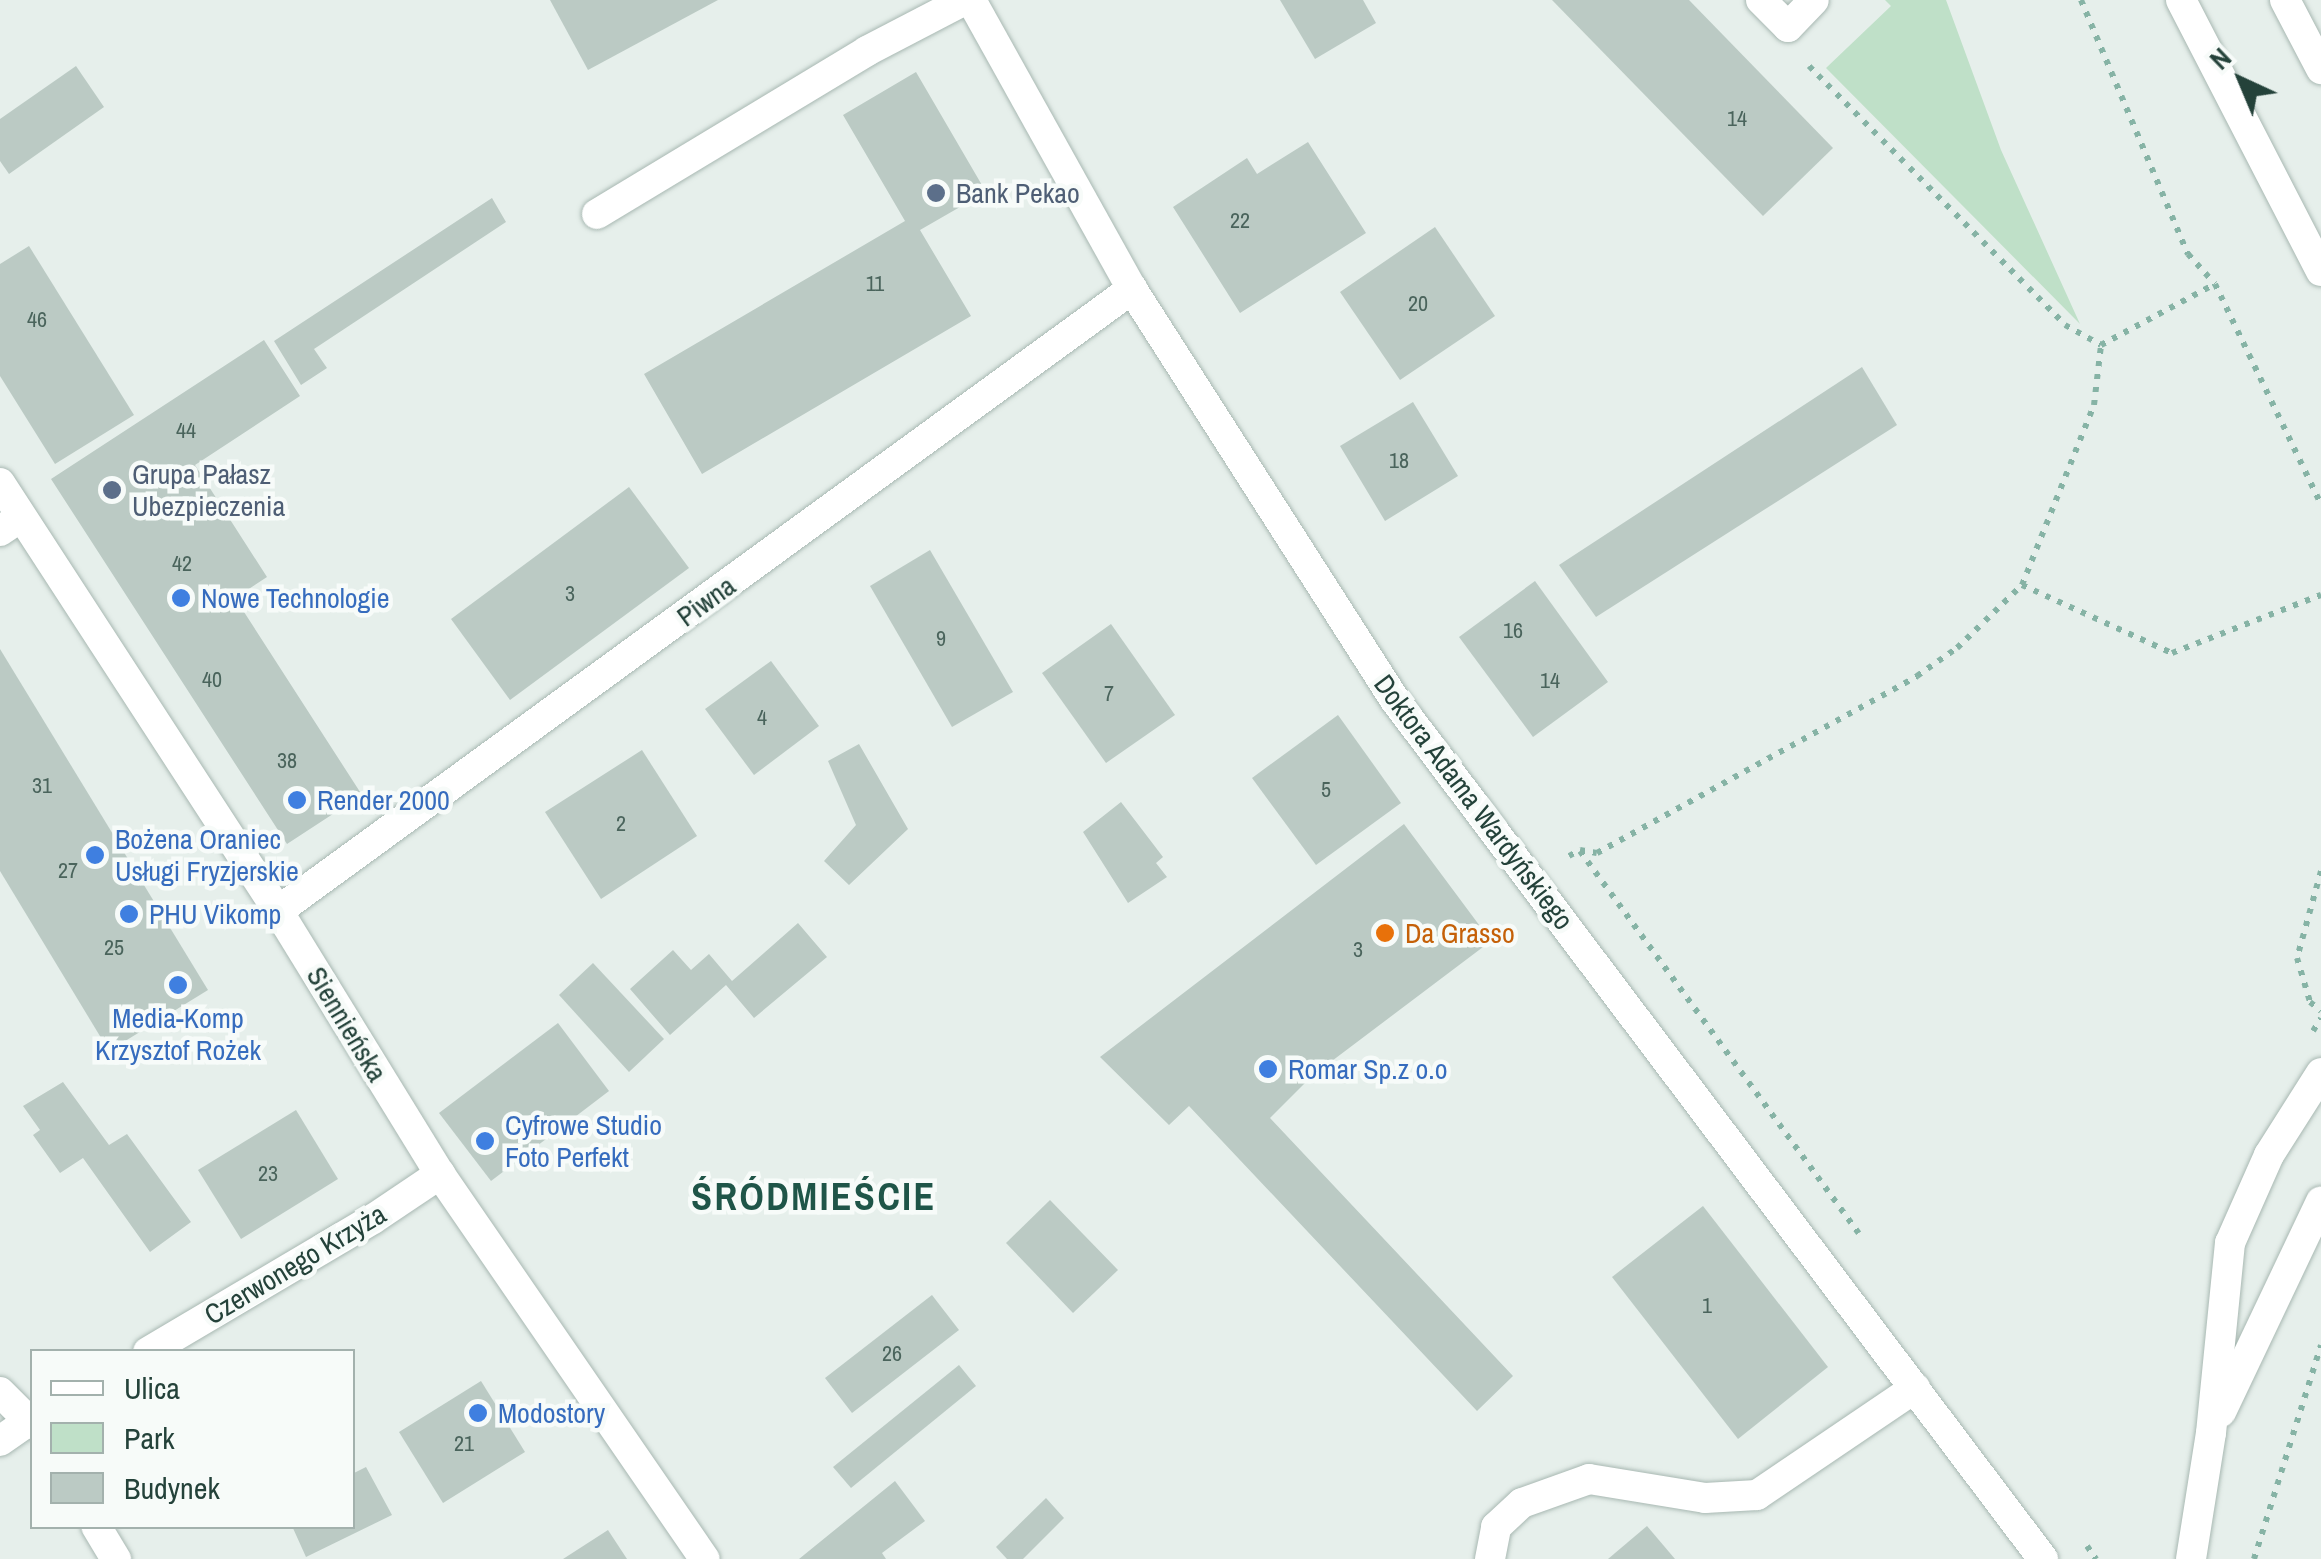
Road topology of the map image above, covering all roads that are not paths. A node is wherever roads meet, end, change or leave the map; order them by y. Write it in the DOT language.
graph roads {
  1 [pos="968,0"];
  2 [pos="1761,0"];
  3 [pos="1814,0"];
  4 [pos="2182,0"];
  5 [pos="2285,0"];
  6 [pos="2321,69"];
  7 [pos="597,214"];
  8 [pos="2321,272"];
  9 [pos="1132,290"];
  10 [pos="0,483"];
  11 [pos="11,524"];
  12 [pos="278,911"];
  13 [pos="2321,1073"];
  14 [pos="440,1174"];
  15 [pos="2321,1200"];
  16 [pos="153,1349"];
  17 [pos="1914,1388"];
  18 [pos="0,1392"];
  19 [pos="30,1419"];
  20 [pos="30,1422"];
  21 [pos="2210,1433"];
  22 [pos="0,1441"];
  23 [pos="98,1529"];
  24 [pos="116,1559"];
  25 [pos="704,1559"];
  26 [pos="1490,1559"];
  27 [pos="2043,1559"];
  28 [pos="2191,1559"];
  1 -- 7 [label="street"];
  1 -- 9 [label="street, Doktora Adama Wardyńskiego"];
  2 -- 3 [label="street"];
  4 -- 8 [label="street"];
  5 -- 6 [label="street"];
  9 -- 12 [label="street, Piwna"];
  9 -- 17 [label="street, Doktora Adama Wardyńskiego"];
  10 -- 11 [label="street, Siennieńska"];
  11 -- 12 [label="street, Siennieńska"];
  12 -- 14 [label="street, Siennieńska"];
  13 -- 21 [label="street"];
  14 -- 16 [label="street, Czerwonego Krzyża"];
  14 -- 25 [label="street, Siennieńska"];
  15 -- 21 [label="street"];
  17 -- 26 [label="street"];
  17 -- 27 [label="street, Doktora Adama Wardyńskiego"];
  18 -- 19 [label="street"];
  20 -- 22 [label="street"];
  21 -- 28 [label="street"];
  23 -- 24 [label="street"];
}
